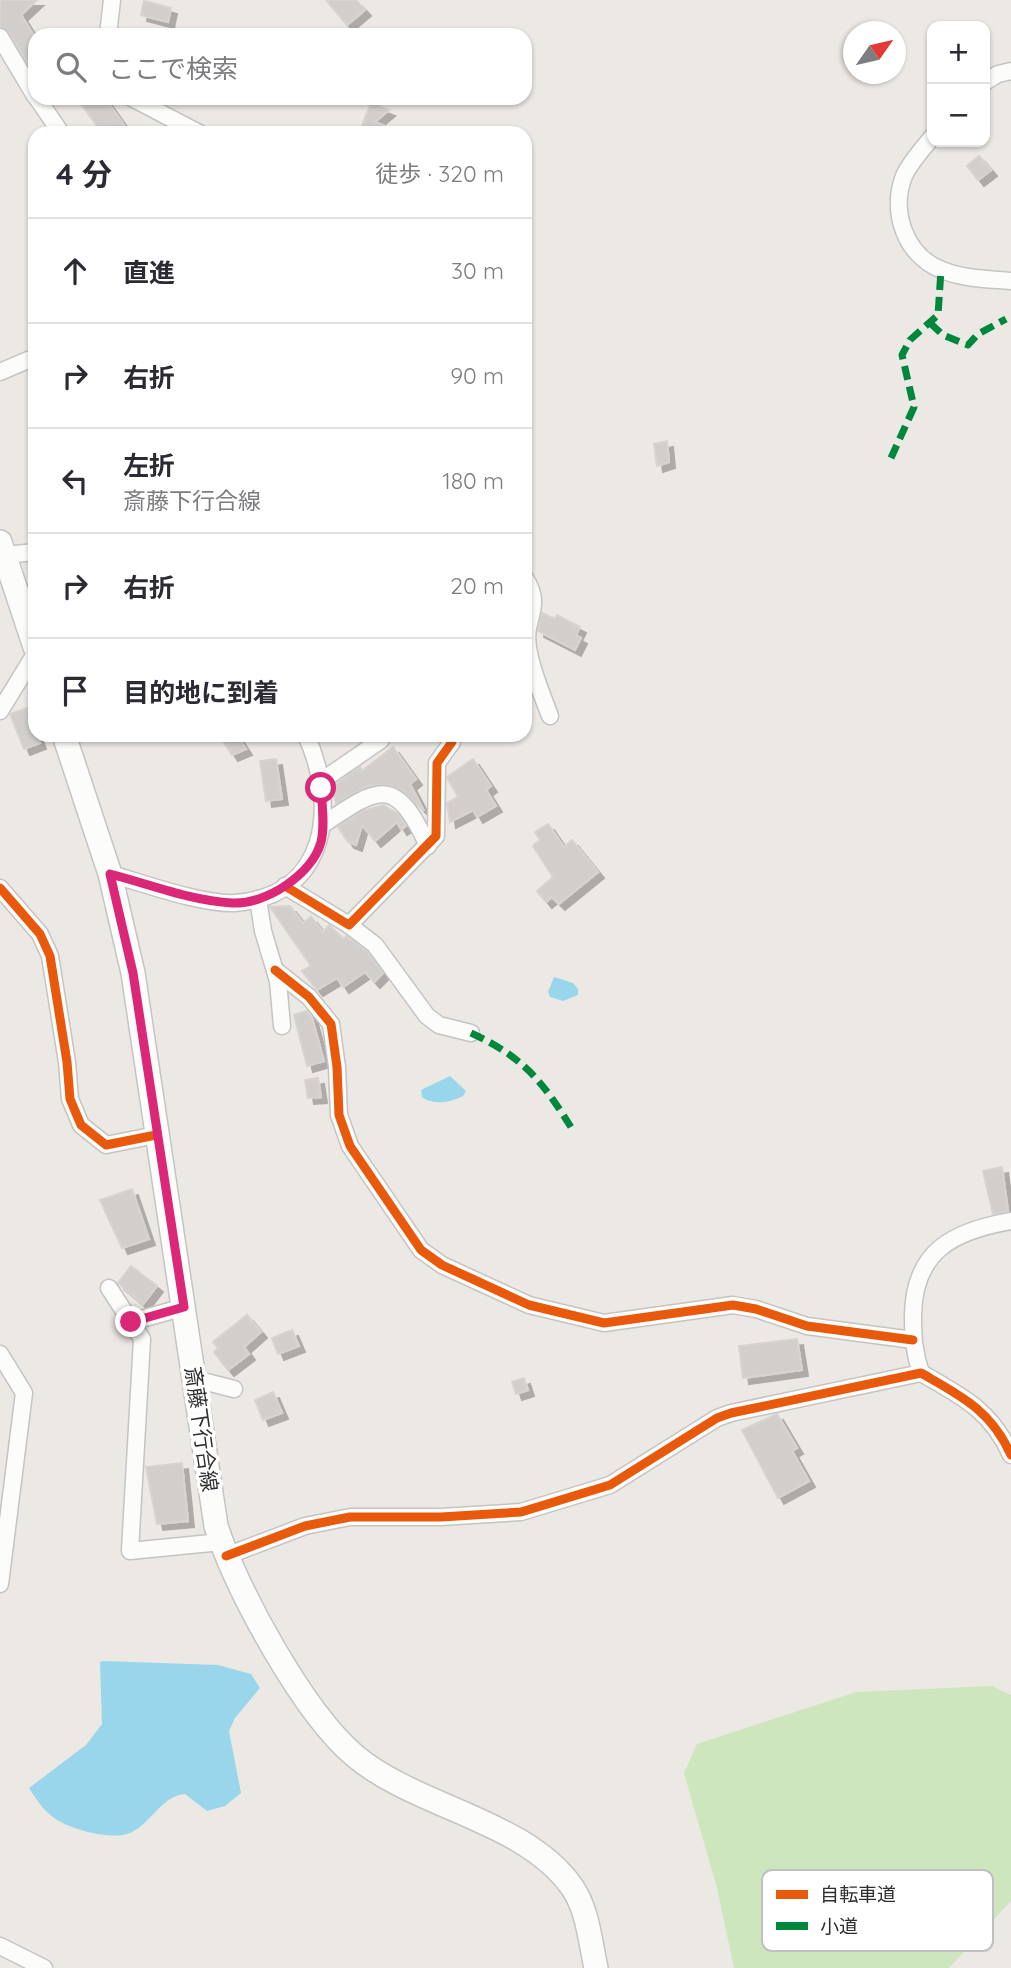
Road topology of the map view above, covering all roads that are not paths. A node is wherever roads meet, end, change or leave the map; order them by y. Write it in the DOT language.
graph roads {
  1 [pos="112,0"];
  2 [pos="109,28"];
  3 [pos="0,37"];
  4 [pos="1011,71"];
  5 [pos="990,79"];
  6 [pos="28,84"];
  7 [pos="42,105"];
  8 [pos="145,105"];
  9 [pos="56,126"];
  10 [pos="182,126"];
  11 [pos="927,144"];
  12 [pos="1011,281"];
  13 [pos="28,360"];
  14 [pos="0,372"];
  15 [pos="2,549"];
  16 [pos="28,551"];
  17 [pos="532,591"];
  18 [pos="532,618"];
  19 [pos="28,626"];
  20 [pos="532,660"];
  21 [pos="28,665"];
  22 [pos="0,711"];
  23 [pos="550,716"];
  24 [pos="66,742"];
  25 [pos="308,742"];
  26 [pos="378,742"];
  27 [pos="452,743"];
  28 [pos="320,782"];
  29 [pos="322,825"];
  30 [pos="428,846"];
  31 [pos="110,874"];
  32 [pos="285,886"];
  33 [pos="0,888"];
  34 [pos="258,899"];
  35 [pos="349,925"];
  36 [pos="275,970"];
  37 [pos="282,1026"];
  38 [pos="471,1033"];
  39 [pos="156,1135"];
  40 [pos="1011,1221"];
  41 [pos="109,1288"];
  42 [pos="184,1307"];
  43 [pos="131,1322"];
  44 [pos="913,1340"];
  45 [pos="0,1354"];
  46 [pos="921,1373"];
  47 [pos="195,1380"];
  48 [pos="234,1390"];
  49 [pos="1011,1455"];
  50 [pos="2,1548"];
  51 [pos="224,1549"];
  52 [pos="0,1584"];
  53 [pos="0,1946"];
  54 [pos="44,1968"];
  55 [pos="596,1968"];
  1 -- 2 [label="street"];
  3 -- 6 [label="street"];
  4 -- 5 [label="street"];
  7 -- 9 [label="street"];
  8 -- 10 [label="street"];
  11 -- 12 [label="street"];
  13 -- 14 [label="street"];
  15 -- 16 [label="street"];
  15 -- 19 [label="main road"];
  17 -- 18 [label="street"];
  20 -- 23 [label="street"];
  21 -- 22 [label="street"];
  24 -- 31 [label="main road, 斎藤下行合線"];
  25 -- 28 [label="street"];
  26 -- 28 [label="street"];
  27 -- 30 [label="street"];
  28 -- 29 [label="street"];
  29 -- 30 [label="street"];
  29 -- 32 [label="street"];
  30 -- 35 [label="street"];
  31 -- 34 [label="street"];
  31 -- 39 [label="main road, 斎藤下行合線"];
  32 -- 34 [label="street"];
  32 -- 35 [label="street"];
  33 -- 39 [label="street"];
  34 -- 36 [label="street"];
  35 -- 38 [label="street"];
  36 -- 37 [label="street"];
  36 -- 44 [label="street"];
  39 -- 42 [label="main road, 斎藤下行合線"];
  40 -- 44 [label="street"];
  41 -- 43 [label="street"];
  42 -- 43 [label="street"];
  42 -- 47 [label="main road, 斎藤下行合線"];
  43 -- 51 [label="street"];
  44 -- 46 [label="street"];
  45 -- 50 [label="street"];
  46 -- 49 [label="street"];
  46 -- 51 [label="street"];
  47 -- 48 [label="street"];
  47 -- 51 [label="main road, 斎藤下行合線"];
  50 -- 52 [label="street"];
  51 -- 55 [label="main road, 斎藤下行合線"];
  53 -- 54 [label="street"];
}
